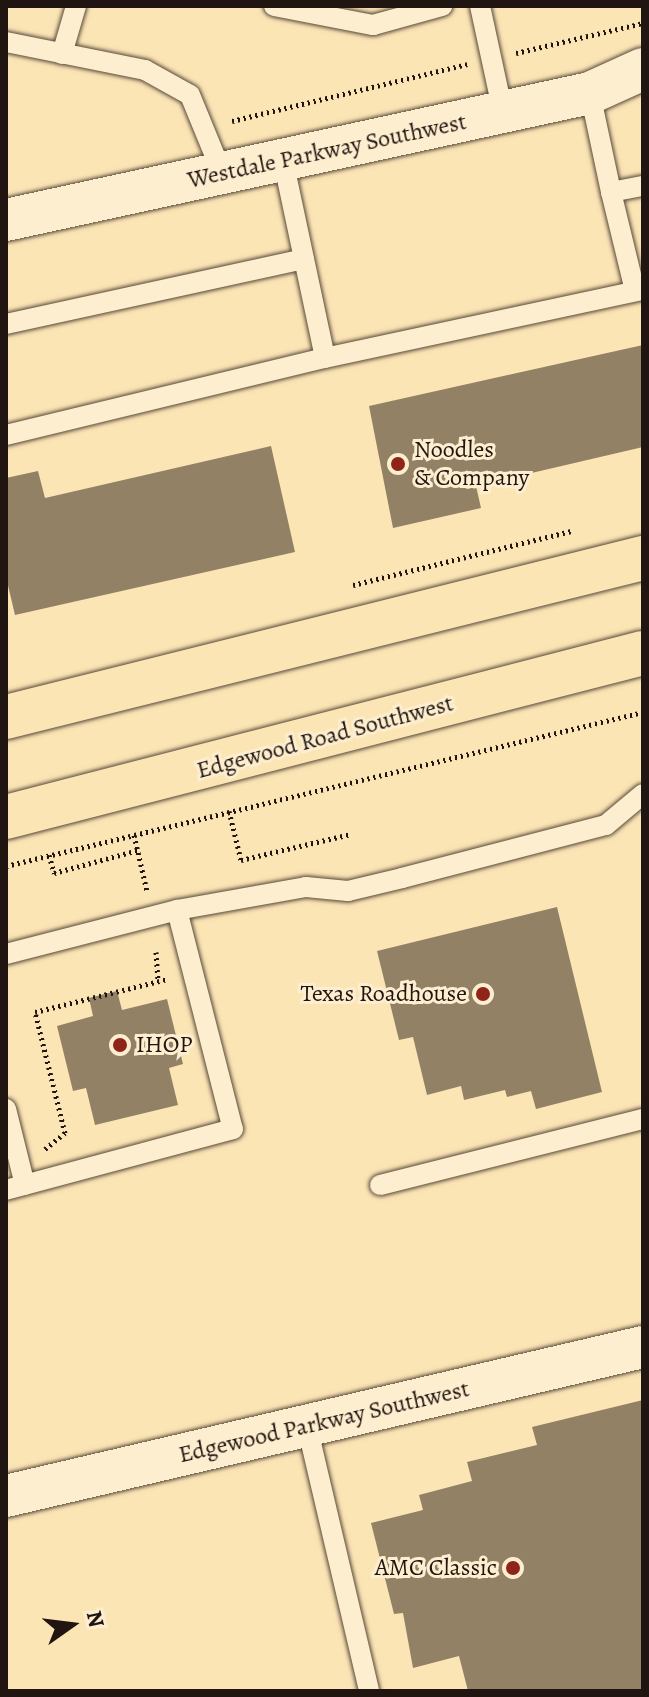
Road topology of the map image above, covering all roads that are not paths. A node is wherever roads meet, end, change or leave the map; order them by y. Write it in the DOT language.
graph roads {
  1 [pos="76,6"];
  2 [pos="274,6"];
  3 [pos="442,6"];
  4 [pos="480,6"];
  5 [pos="6,42"];
  6 [pos="62,54"];
  7 [pos="643,69"];
  8 [pos="590,93"];
  9 [pos="503,112"];
  10 [pos="283,160"];
  11 [pos="222,173"];
  12 [pos="643,186"];
  13 [pos="611,192"];
  14 [pos="6,220"];
  15 [pos="304,259"];
  16 [pos="639,291"];
  17 [pos="6,324"];
  18 [pos="325,358"];
  19 [pos="6,435"];
  20 [pos="643,558"];
  21 [pos="643,653"];
  22 [pos="6,717"];
  23 [pos="643,794"];
  24 [pos="6,817"];
  25 [pos="177,910"];
  26 [pos="6,954"];
  27 [pos="6,1109"];
  28 [pos="643,1119"];
  29 [pos="17,1181"];
  30 [pos="380,1185"];
  31 [pos="643,1347"];
  32 [pos="307,1426"];
  33 [pos="7,1491"];
  34 [pos="369,1691"];
  1 -- 6 [label="lane"];
  2 -- 3 [label="lane"];
  4 -- 9 [label="lane"];
  5 -- 6 [label="lane"];
  6 -- 11 [label="lane"];
  7 -- 8 [label="street, Westdale Parkway Southwest"];
  8 -- 9 [label="street, Westdale Parkway Southwest"];
  8 -- 13 [label="lane"];
  9 -- 10 [label="street, Westdale Parkway Southwest"];
  10 -- 11 [label="street, Westdale Parkway Southwest"];
  10 -- 15 [label="lane"];
  11 -- 14 [label="street, Westdale Parkway Southwest"];
  12 -- 13 [label="lane"];
  13 -- 16 [label="lane"];
  15 -- 17 [label="lane"];
  15 -- 18 [label="lane"];
  16 -- 18 [label="lane"];
  18 -- 19 [label="lane"];
  20 -- 22 [label="main road"];
  21 -- 24 [label="main road, Edgewood Road Southwest"];
  23 -- 25 [label="lane"];
  25 -- 26 [label="lane"];
  25 -- 29 [label="lane"];
  27 -- 29 [label="lane"];
  28 -- 30 [label="lane"];
  31 -- 32 [label="street, Edgewood Parkway Southwest"];
  32 -- 33 [label="street, Edgewood Parkway Southwest"];
  32 -- 34 [label="lane"];
}
